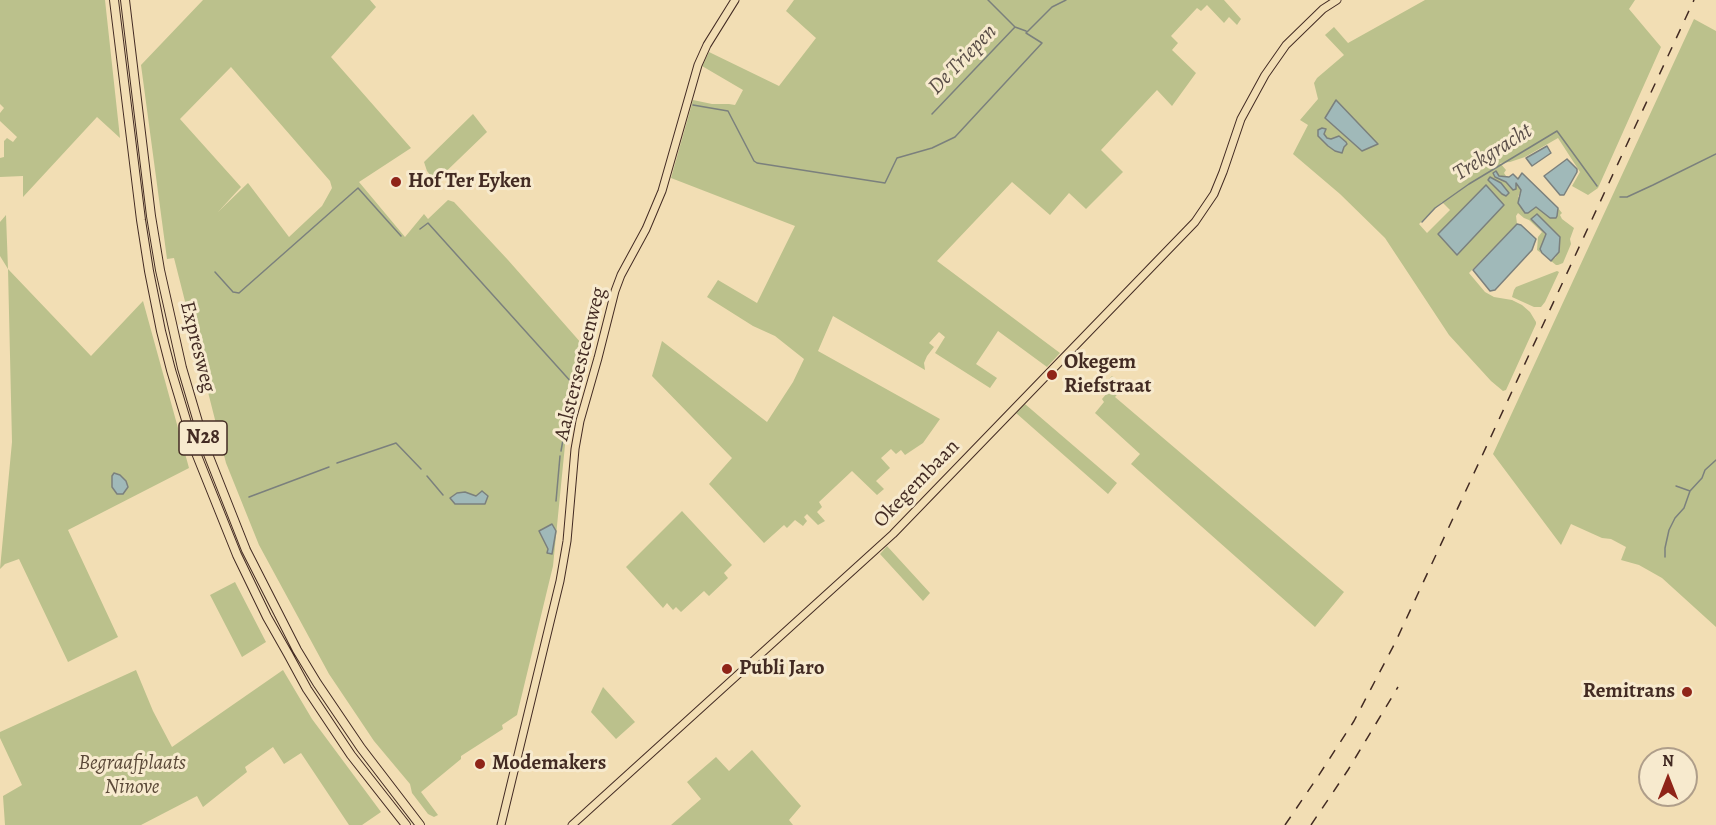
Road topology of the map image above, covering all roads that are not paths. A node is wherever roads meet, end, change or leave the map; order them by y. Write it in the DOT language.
graph roads {
  1 [pos="114,0"];
  2 [pos="124,0"];
  3 [pos="735,0"];
  4 [pos="1336,0"];
  5 [pos="406,825"];
  6 [pos="420,825"];
  7 [pos="501,825"];
  8 [pos="572,825"];
  1 -- 5 [label="highway, Expresweg / N28"];
  2 -- 6 [label="highway, Expresweg / N28"];
  3 -- 7 [label="main road, Aalstersesteenweg"];
  4 -- 8 [label="main road, Okegembaan"];
}
